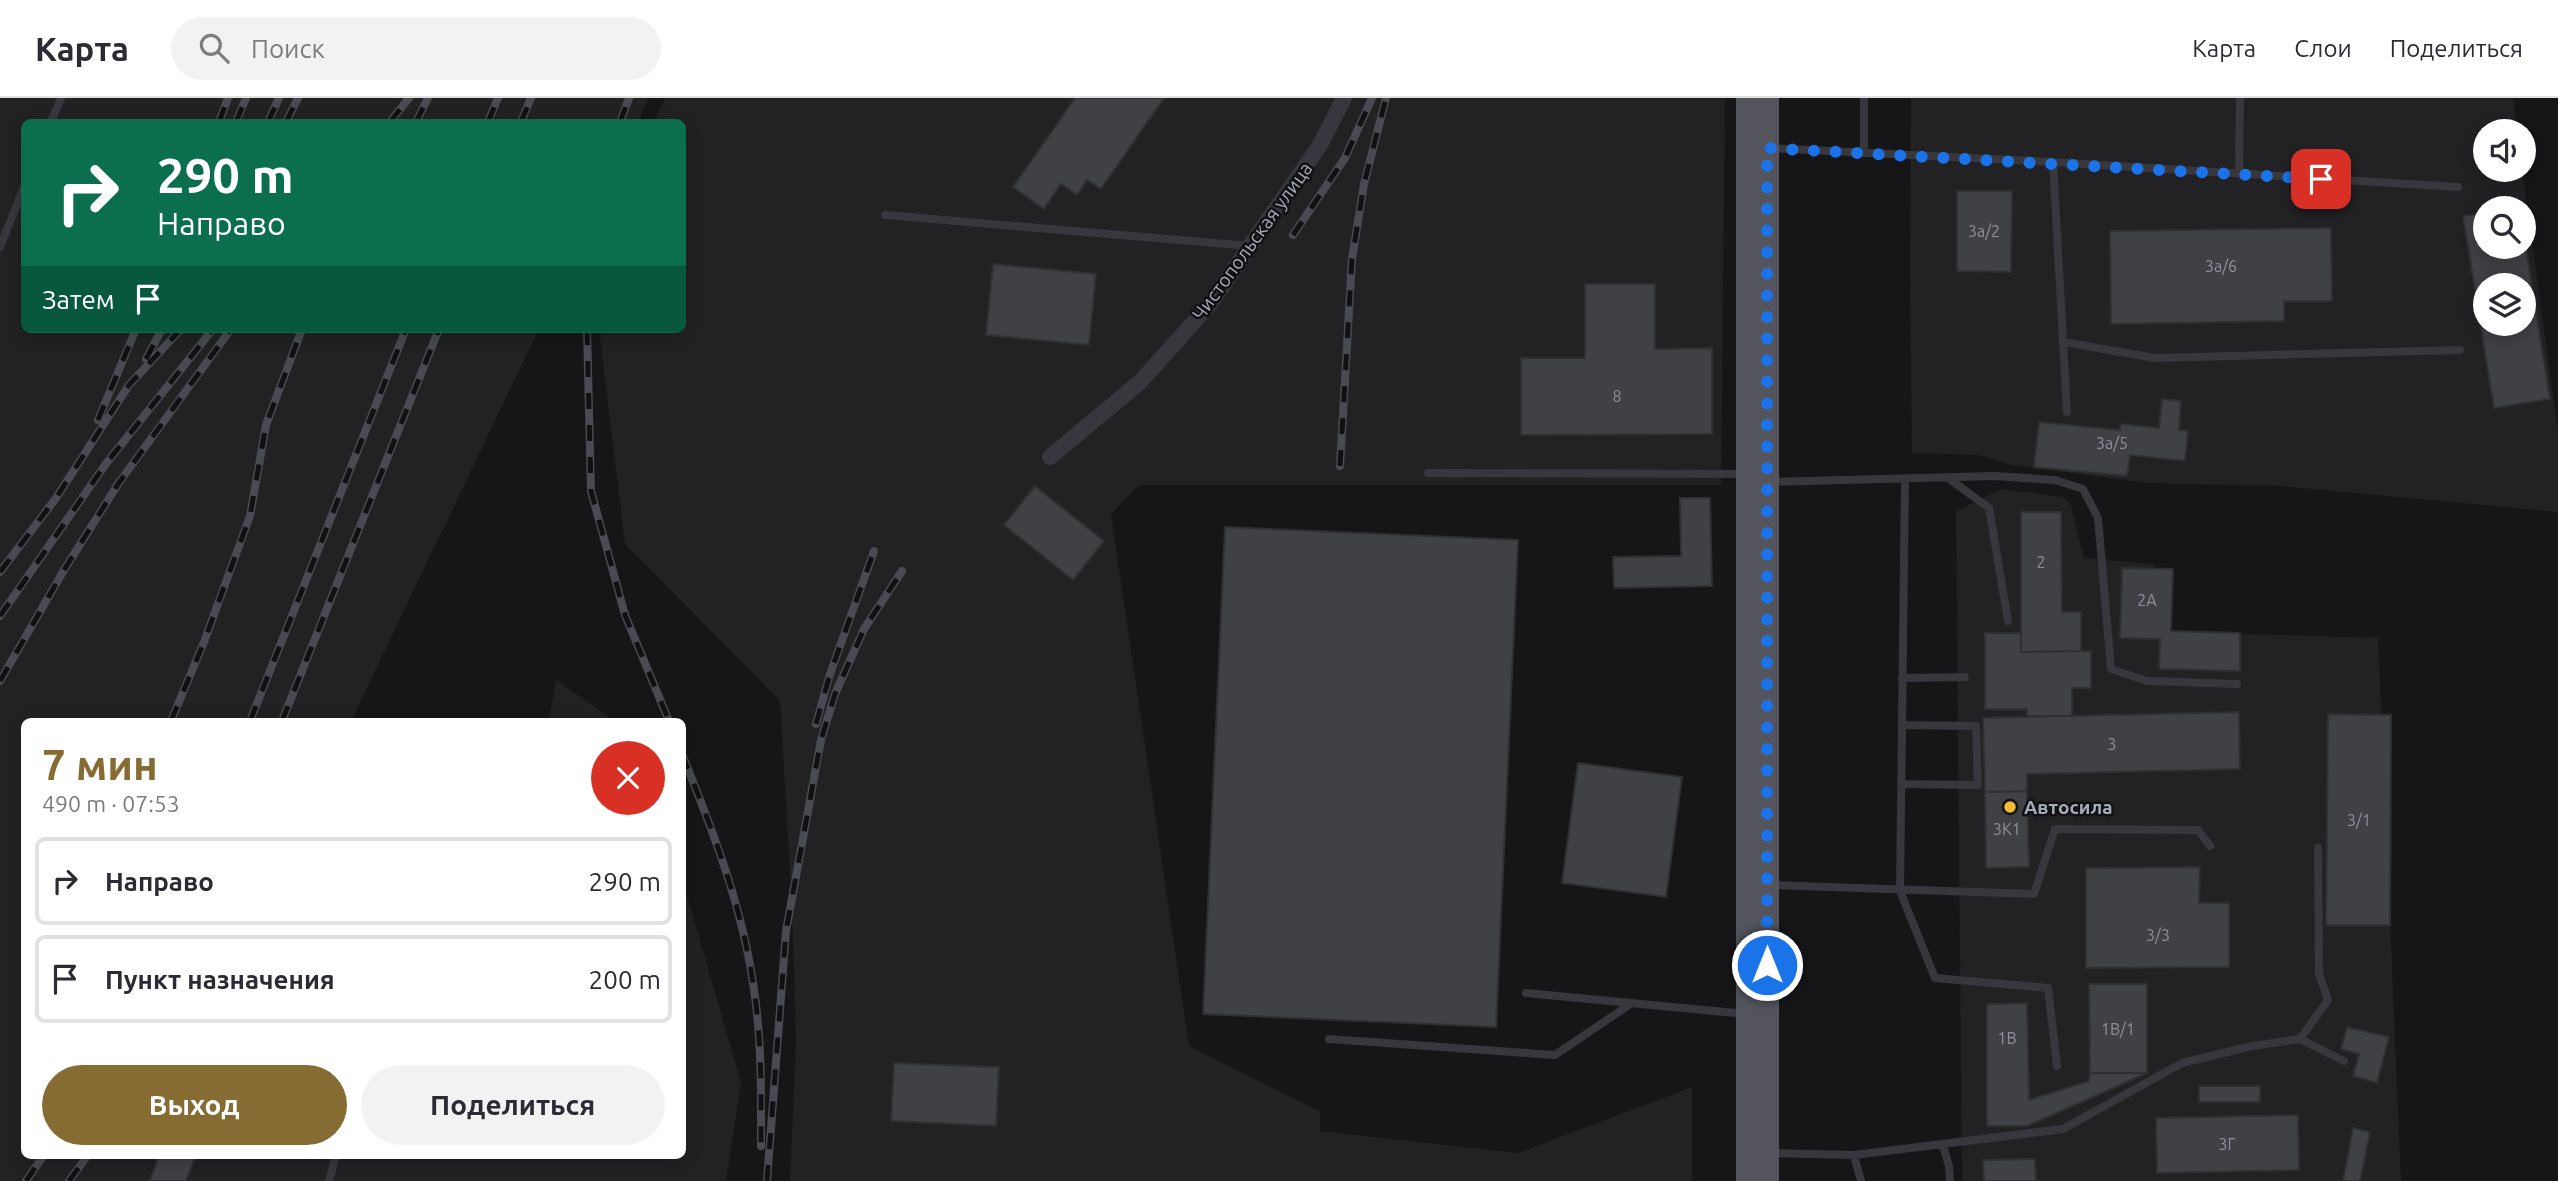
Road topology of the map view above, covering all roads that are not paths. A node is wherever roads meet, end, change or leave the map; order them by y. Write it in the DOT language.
graph roads {
  1 [pos="61,98"];
  2 [pos="1344,98"];
  3 [pos="1748,98"];
  4 [pos="1767,98"];
  5 [pos="1864,98"];
  6 [pos="2240,98"];
  7 [pos="52,119"];
  8 [pos="1757,148"];
  9 [pos="1864,153"];
  10 [pos="2053,162"];
  11 [pos="2239,174"];
  12 [pos="2458,187"];
  13 [pos="21,194"];
  14 [pos="885,215"];
  15 [pos="1250,246"];
  16 [pos="0,247"];
  17 [pos="2063,342"];
  18 [pos="2460,350"];
  19 [pos="2067,412"];
  20 [pos="1050,457"];
  21 [pos="1428,473"];
  22 [pos="1757,478"];
  23 [pos="1948,478"];
  24 [pos="1905,480"];
  25 [pos="2008,621"];
  26 [pos="1965,677"];
  27 [pos="1902,678"];
  28 [pos="2237,684"];
  29 [pos="1902,725"];
  30 [pos="1901,784"];
  31 [pos="2210,846"];
  32 [pos="2319,848"];
  33 [pos="1767,885"];
  34 [pos="1900,891"];
  35 [pos="1526,993"];
  36 [pos="1632,1003"];
  37 [pos="1747,1014"];
  38 [pos="1329,1039"];
  39 [pos="2300,1039"];
  40 [pos="2344,1061"];
  41 [pos="2057,1066"];
  42 [pos="1942,1145"];
  43 [pos="1767,1153"];
  44 [pos="1854,1155"];
  45 [pos="335,1159"];
  46 [pos="329,1181"];
  47 [pos="1748,1181"];
  48 [pos="1767,1181"];
  49 [pos="1861,1181"];
  50 [pos="1950,1181"];
  1 -- 7 [label="lane"];
  2 -- 15 [label="street, Чистопольская улица"];
  3 -- 8 [label="main road"];
  4 -- 8 [label="main road"];
  5 -- 9 [label="lane"];
  6 -- 11 [label="lane"];
  8 -- 9 [label="lane"];
  8 -- 22 [label="main road"];
  9 -- 10 [label="lane"];
  10 -- 11 [label="lane"];
  10 -- 17 [label="lane"];
  11 -- 12 [label="lane"];
  13 -- 16 [label="lane"];
  14 -- 15 [label="lane"];
  15 -- 20 [label="street, Чистопольская улица"];
  17 -- 18 [label="lane"];
  17 -- 19 [label="lane"];
  21 -- 22 [label="lane"];
  22 -- 24 [label="lane"];
  22 -- 33 [label="main road"];
  22 -- 37 [label="main road"];
  23 -- 24 [label="lane"];
  23 -- 25 [label="lane"];
  23 -- 28 [label="lane"];
  24 -- 27 [label="lane"];
  26 -- 27 [label="lane"];
  27 -- 29 [label="lane"];
  29 -- 30 [label="lane"];
  29 -- 30 [label="lane"];
  30 -- 34 [label="lane"];
  31 -- 34 [label="lane"];
  32 -- 39 [label="lane"];
  33 -- 34 [label="lane"];
  33 -- 43 [label="main road"];
  34 -- 41 [label="lane"];
  35 -- 36 [label="lane"];
  36 -- 37 [label="lane"];
  36 -- 38 [label="lane"];
  37 -- 47 [label="main road"];
  39 -- 40 [label="lane"];
  39 -- 42 [label="lane"];
  42 -- 44 [label="lane"];
  42 -- 50 [label="lane"];
  43 -- 44 [label="lane"];
  43 -- 48 [label="main road"];
  44 -- 49 [label="lane"];
  45 -- 46 [label="lane"];
}
